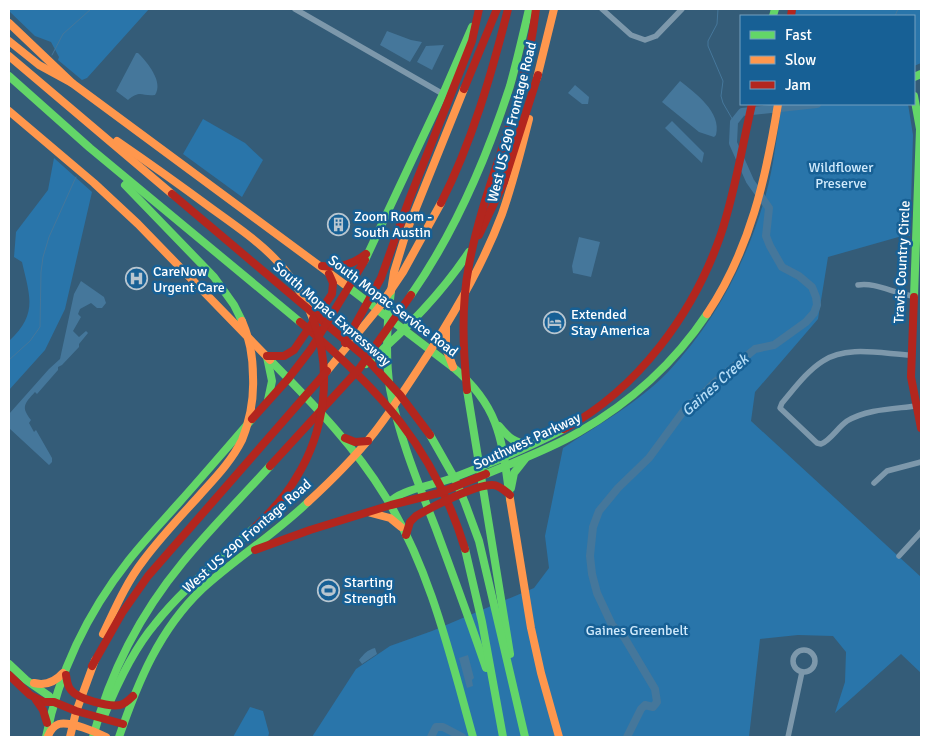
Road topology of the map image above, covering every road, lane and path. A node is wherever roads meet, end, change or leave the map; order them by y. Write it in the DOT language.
graph roads {
  1 [pos="295,9"];
  2 [pos="479,9"];
  3 [pos="497,9"];
  4 [pos="508,9"];
  5 [pos="530,9"];
  6 [pos="537,9"];
  7 [pos="554,9"];
  8 [pos="602,9"];
  9 [pos="682,9"];
  10 [pos="9,24"];
  11 [pos="9,41"];
  12 [pos="9,56"];
  13 [pos="538,75"];
  14 [pos="9,76"];
  15 [pos="72,83"];
  16 [pos="443,94"];
  17 [pos="915,102"];
  18 [pos="752,105"];
  19 [pos="778,105"];
  20 [pos="67,106"];
  21 [pos="9,111"];
  22 [pos="90,148"];
  23 [pos="919,204"];
  24 [pos="368,253"];
  25 [pos="918,265"];
  26 [pos="320,266"];
  27 [pos="329,273"];
  28 [pos="858,285"];
  29 [pos="353,292"];
  30 [pos="914,296"];
  31 [pos="912,323"];
  32 [pos="921,323"];
  33 [pos="447,324"];
  34 [pos="430,350"];
  35 [pos="911,355"];
  36 [pos="267,356"];
  37 [pos="336,361"];
  38 [pos="454,368"];
  39 [pos="359,369"];
  40 [pos="290,380"];
  41 [pos="265,406"];
  42 [pos="916,406"];
  43 [pos="495,420"];
  44 [pos="921,428"];
  45 [pos="343,437"];
  46 [pos="368,441"];
  47 [pos="532,444"];
  48 [pos="356,454"];
  49 [pos="527,456"];
  50 [pos="504,457"];
  51 [pos="921,462"];
  52 [pos="506,466"];
  53 [pos="874,483"];
  54 [pos="510,495"];
  55 [pos="392,501"];
  56 [pos="367,513"];
  57 [pos="404,532"];
  58 [pos="920,535"];
  59 [pos="242,556"];
  60 [pos="899,556"];
  61 [pos="9,664"];
  62 [pos="92,666"];
  63 [pos="66,670"];
  64 [pos="802,672"];
  65 [pos="9,675"];
  66 [pos="26,680"];
  67 [pos="514,689"];
  68 [pos="494,690"];
  69 [pos="30,695"];
  70 [pos="133,695"];
  71 [pos="54,702"];
  72 [pos="48,724"];
  73 [pos="123,724"];
  74 [pos="46,737"];
  75 [pos="70,737"];
  76 [pos="93,737"];
  77 [pos="97,737"];
  78 [pos="106,737"];
  79 [pos="119,737"];
  80 [pos="473,737"];
  81 [pos="503,737"];
  82 [pos="525,737"];
  83 [pos="559,737"];
  84 [pos="788,737"];
  1 -- 16 [label="street"];
  2 -- 16 [label="main road"];
  2 -- 37 [label="main road"];
  3 -- 68 [label="main road"];
  4 -- 37 [label="main road"];
  5 -- 39 [label="main road"];
  6 -- 67 [label="main road"];
  7 -- 13 [label="main road, West US 290 Frontage Road"];
  8 -- 9 [label="street"];
  10 -- 15 [label="main road, South Mopac Service Road"];
  11 -- 15 [label="main road"];
  12 -- 20 [label="main road, South Mopac Expressway"];
  13 -- 33 [label="main road, West US 290 Frontage Road"];
  13 -- 39 [label="main road"];
  14 -- 22 [label="main road, South Mopac Expressway"];
  15 -- 26 [label="main road, South Mopac Service Road"];
  16 -- 24 [label="main road"];
  17 -- 23 [label="main road, Travis Country Circle"];
  18 -- 47 [label="main road, Southwest Parkway"];
  19 -- 49 [label="main road, Southwest Parkway"];
  20 -- 67 [label="main road, South Mopac Expressway"];
  20 -- 77 [label="main road"];
  21 -- 36 [label="main road"];
  22 -- 62 [label="main road"];
  22 -- 68 [label="main road, South Mopac Expressway"];
  23 -- 25 [label="main road, Travis Country Circle"];
  24 -- 26 [label="main road"];
  24 -- 29 [label="main road"];
  25 -- 30 [label="main road, Travis Country Circle"];
  26 -- 27 [label="main road, South Mopac Service Road"];
  27 -- 29 [label="main road, South Mopac Service Road"];
  27 -- 36 [label="main road"];
  28 -- 30 [label="street"];
  29 -- 34 [label="main road, South Mopac Service Road"];
  29 -- 40 [label="main road"];
  30 -- 31 [label="main road, Travis Country Circle"];
  31 -- 32 [label="street"];
  31 -- 35 [label="main road, Travis Country Circle"];
  33 -- 34 [label="main road, West US 290 Frontage Road"];
  33 -- 38 [label="main road"];
  34 -- 38 [label="main road, South Mopac Service Road"];
  34 -- 46 [label="main road, West US 290 Frontage Road"];
  35 -- 42 [label="main road, Travis Country Circle"];
  35 -- 42 [label="street"];
  36 -- 40 [label="main road"];
  36 -- 41 [label="main road"];
  37 -- 62 [label="main road"];
  38 -- 43 [label="main road, South Mopac Service Road"];
  39 -- 76 [label="main road"];
  40 -- 41 [label="main road"];
  40 -- 45 [label="main road"];
  41 -- 63 [label="main road"];
  42 -- 44 [label="main road, Travis Country Circle"];
  43 -- 47 [label="main road"];
  43 -- 50 [label="main road, South Mopac Service Road"];
  45 -- 46 [label="main road"];
  45 -- 48 [label="main road"];
  46 -- 48 [label="main road, West US 290 Frontage Road"];
  47 -- 50 [label="main road, Southwest Parkway"];
  48 -- 55 [label="main road"];
  48 -- 59 [label="main road, West US 290 Frontage Road"];
  49 -- 52 [label="main road, Southwest Parkway"];
  49 -- 54 [label="main road"];
  50 -- 52 [label="main road, South Mopac Service Road"];
  50 -- 55 [label="main road, Southwest Parkway"];
  51 -- 53 [label="street"];
  52 -- 54 [label="main road, South Mopac Service Road"];
  52 -- 55 [label="main road, Southwest Parkway"];
  54 -- 57 [label="main road"];
  54 -- 83 [label="main road, South Mopac Service Road"];
  55 -- 56 [label="main road, Southwest Parkway"];
  55 -- 57 [label="main road"];
  56 -- 57 [label="main road"];
  56 -- 59 [label="main road, Southwest Parkway"];
  57 -- 80 [label="main road"];
  58 -- 60 [label="street"];
  59 -- 70 [label="main road, West US 290 Frontage Road"];
  61 -- 66 [label="main road"];
  62 -- 75 [label="main road"];
  63 -- 66 [label="main road"];
  63 -- 70 [label="main road"];
  63 -- 71 [label="main road"];
  64 -- 84 [label="street"];
  65 -- 69 [label="main road"];
  66 -- 71 [label="main road"];
  67 -- 82 [label="main road, South Mopac Expressway"];
  68 -- 81 [label="main road, South Mopac Expressway"];
  69 -- 71 [label="main road"];
  69 -- 72 [label="main road"];
  70 -- 73 [label="main road, West US 290 Frontage Road"];
  71 -- 72 [label="main road"];
  71 -- 73 [label="main road"];
  72 -- 74 [label="main road"];
  73 -- 79 [label="main road, West US 290 Frontage Road"];
  74 -- 78 [label="main road"];
}
